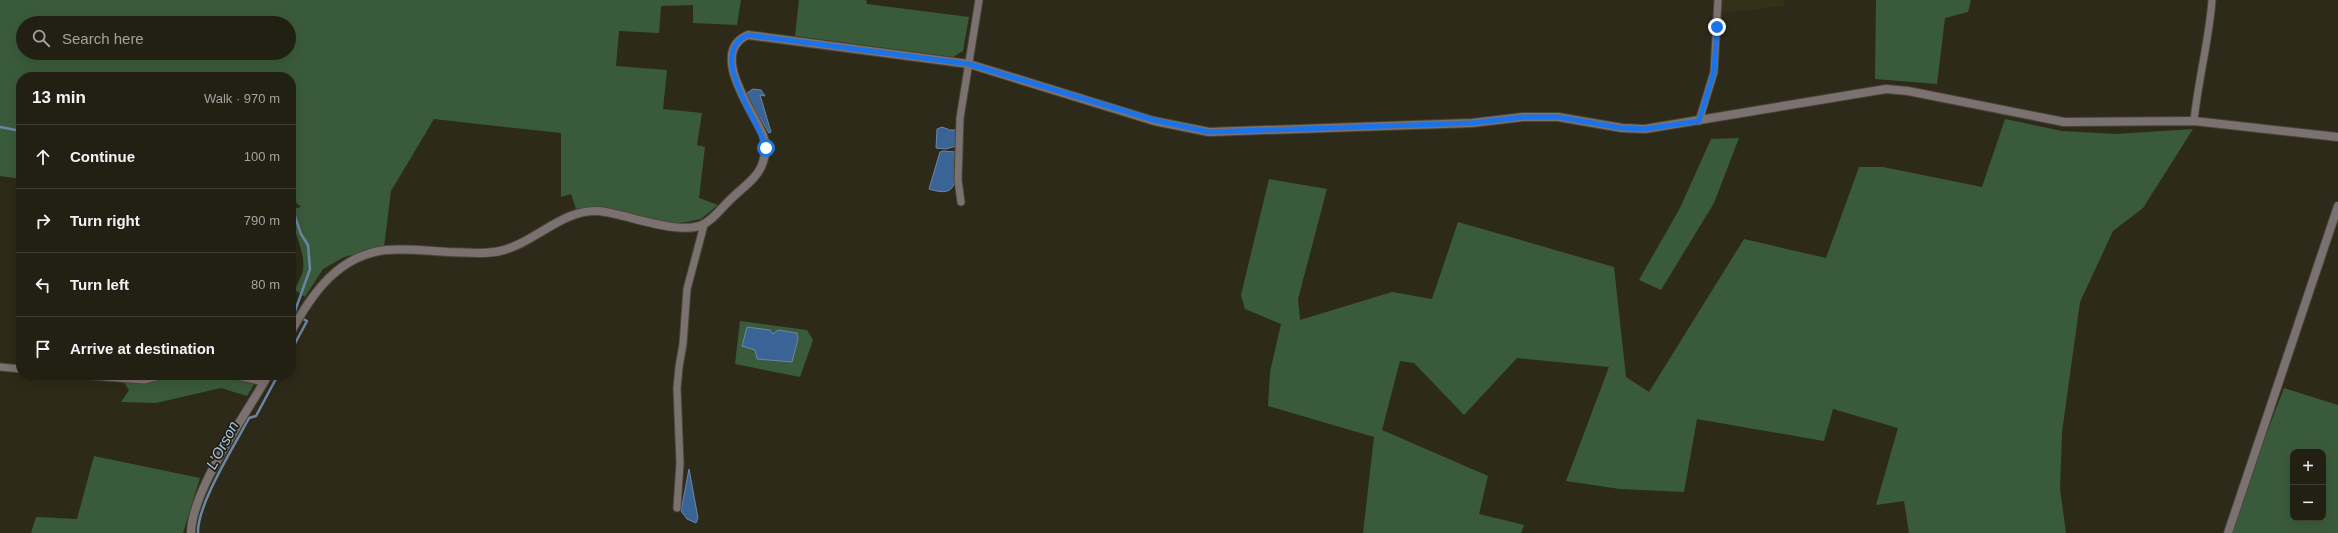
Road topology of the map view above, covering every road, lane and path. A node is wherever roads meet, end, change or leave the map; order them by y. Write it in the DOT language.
graph roads {
  1 [pos="979,0"];
  2 [pos="1718,0"];
  3 [pos="2212,0"];
  4 [pos="969,64"];
  5 [pos="1699,121"];
  6 [pos="2194,121"];
  7 [pos="2338,137"];
  8 [pos="961,202"];
  9 [pos="2338,206"];
  10 [pos="704,224"];
  11 [pos="296,321"];
  12 [pos="0,367"];
  13 [pos="16,369"];
  14 [pos="265,380"];
  15 [pos="677,508"];
  16 [pos="191,533"];
  17 [pos="2228,533"];
  1 -- 4 [label="street"];
  2 -- 5 [label="street"];
  3 -- 6 [label="street"];
  4 -- 5 [label="street"];
  4 -- 8 [label="street"];
  4 -- 10 [label="street"];
  5 -- 6 [label="street"];
  6 -- 7 [label="street"];
  9 -- 17 [label="street"];
  10 -- 11 [label="street"];
  10 -- 15 [label="street"];
  12 -- 13 [label="street"];
  14 -- 16 [label="street"];
}
